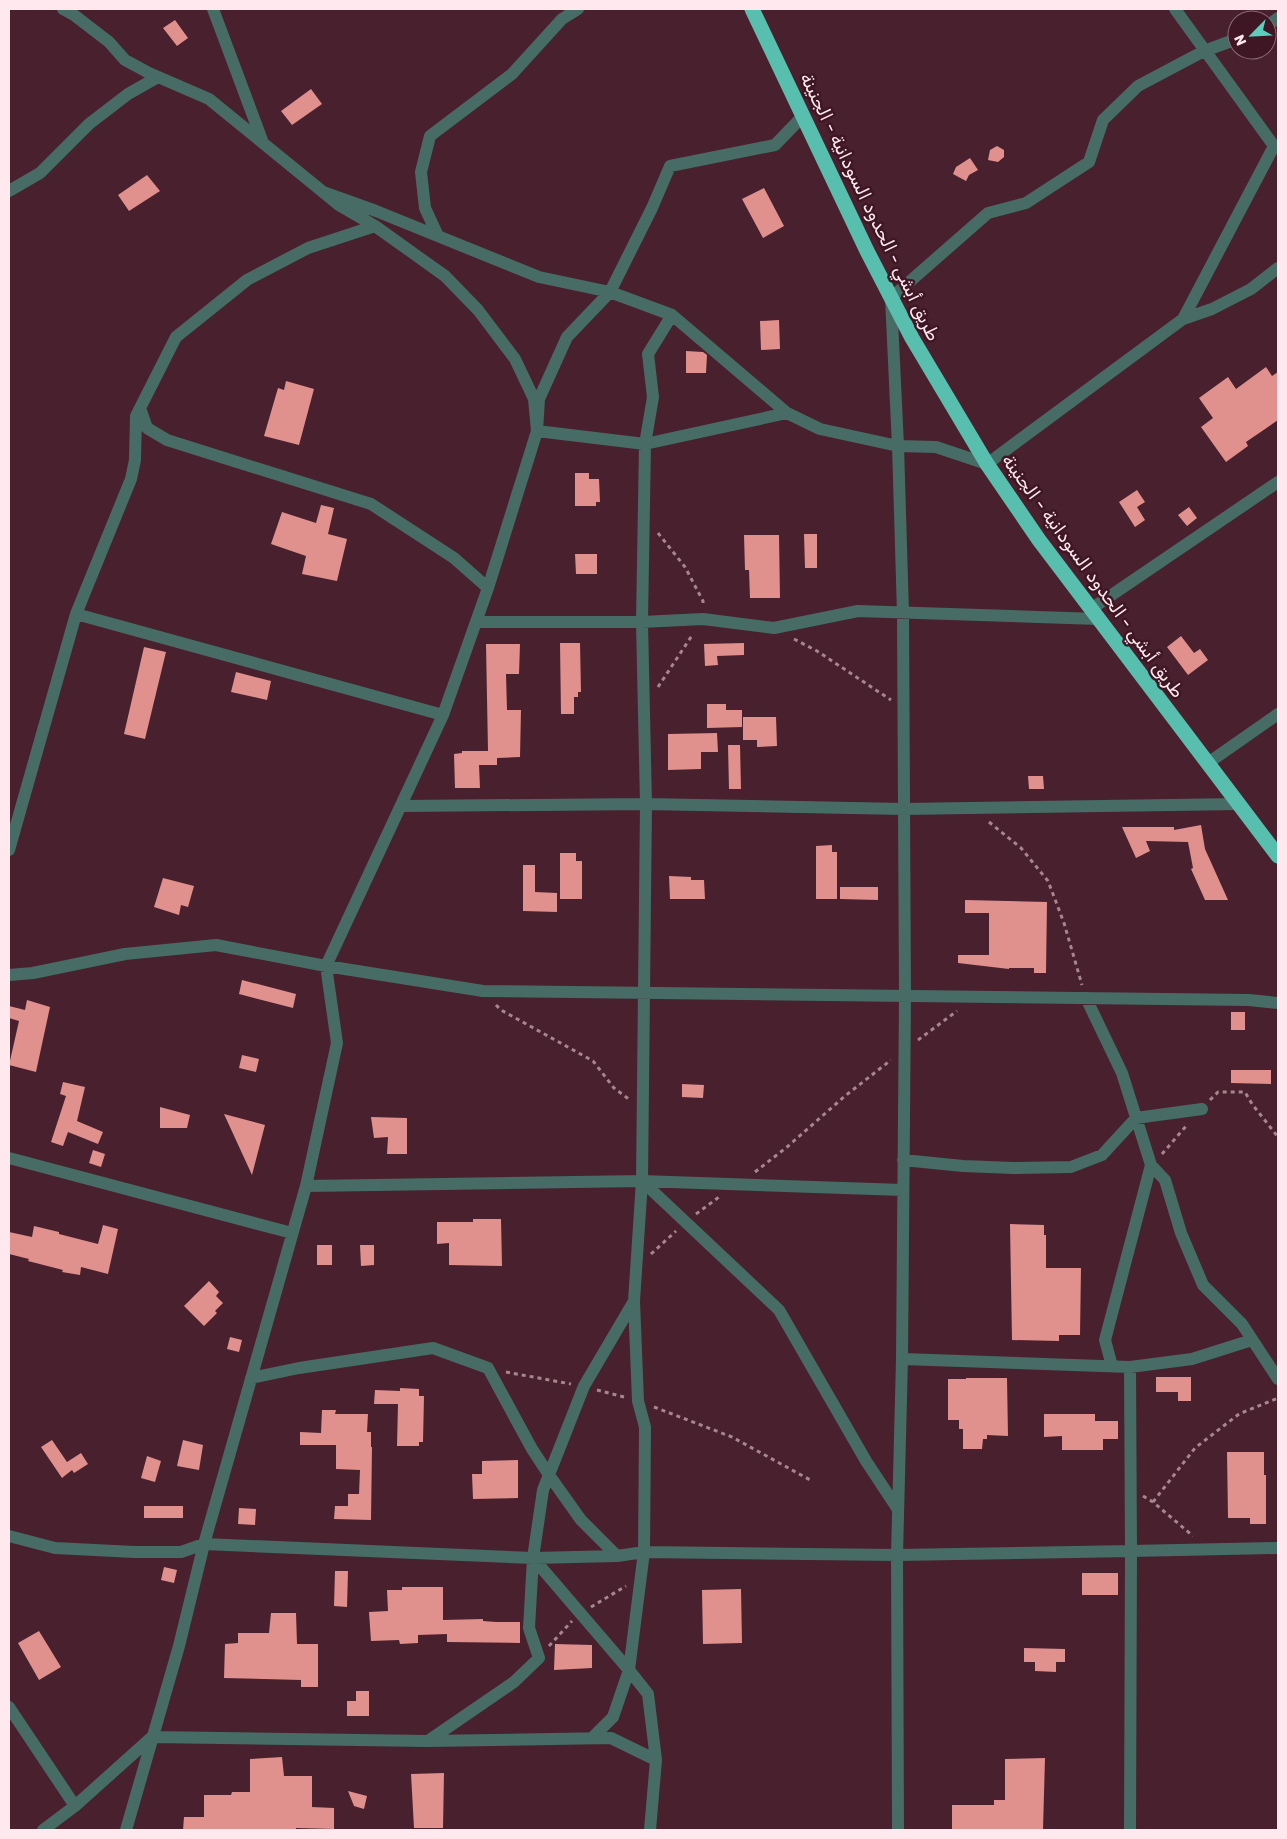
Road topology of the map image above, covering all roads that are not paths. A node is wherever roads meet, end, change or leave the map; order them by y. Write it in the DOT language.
graph roads {
  1 [pos="63,9"];
  2 [pos="213,9"];
  3 [pos="578,9"];
  4 [pos="752,9"];
  5 [pos="1175,9"];
  6 [pos="1227,43"];
  7 [pos="1204,51"];
  8 [pos="158,77"];
  9 [pos="803,116"];
  10 [pos="262,142"];
  11 [pos="1276,147"];
  12 [pos="9,191"];
  13 [pos="323,192"];
  14 [pos="375,226"];
  15 [pos="438,236"];
  16 [pos="1278,268"];
  17 [pos="610,292"];
  18 [pos="891,298"];
  19 [pos="672,315"];
  20 [pos="1183,319"];
  21 [pos="140,408"];
  22 [pos="787,413"];
  23 [pos="537,431"];
  24 [pos="645,444"];
  25 [pos="898,446"];
  26 [pos="987,464"];
  27 [pos="1278,482"];
  28 [pos="488,588"];
  29 [pos="903,613"];
  30 [pos="76,614"];
  31 [pos="1095,614"];
  32 [pos="476,622"];
  33 [pos="642,622"];
  34 [pos="1278,714"];
  35 [pos="443,715"];
  36 [pos="1208,763"];
  37 [pos="646,804"];
  38 [pos="1240,804"];
  39 [pos="402,806"];
  40 [pos="904,809"];
  41 [pos="9,850"];
  42 [pos="1278,856"];
  43 [pos="326,966"];
  44 [pos="9,974"];
  45 [pos="643,992"];
  46 [pos="906,996"];
  47 [pos="1086,998"];
  48 [pos="1278,1003"];
  49 [pos="1202,1109"];
  50 [pos="1136,1118"];
  51 [pos="9,1158"];
  52 [pos="903,1160"];
  53 [pos="1152,1165"];
  54 [pos="642,1181"];
  55 [pos="306,1186"];
  56 [pos="903,1190"];
  57 [pos="292,1233"];
  58 [pos="634,1301"];
  59 [pos="1252,1340"];
  60 [pos="902,1358"];
  61 [pos="1112,1366"];
  62 [pos="1130,1366"];
  63 [pos="251,1378"];
  64 [pos="1278,1379"];
  65 [pos="548,1475"];
  66 [pos="897,1508"];
  67 [pos="9,1536"];
  68 [pos="204,1544"];
  69 [pos="1278,1548"];
  70 [pos="1131,1551"];
  71 [pos="644,1552"];
  72 [pos="897,1554"];
  73 [pos="617,1556"];
  74 [pos="533,1558"];
  75 [pos="629,1670"];
  76 [pos="9,1707"];
  77 [pos="152,1737"];
  78 [pos="592,1738"];
  79 [pos="428,1740"];
  80 [pos="656,1760"];
  81 [pos="75,1806"];
  82 [pos="43,1830"];
  83 [pos="126,1830"];
  84 [pos="650,1830"];
  85 [pos="898,1830"];
  86 [pos="1130,1830"];
  1 -- 8 [label="street"];
  2 -- 10 [label="street"];
  3 -- 15 [label="street"];
  4 -- 9 [label="highway, طريق أبشي - الحدود السودانية - الجنينة"];
  5 -- 7 [label="street"];
  6 -- 7 [label="street"];
  7 -- 11 [label="street"];
  7 -- 18 [label="street"];
  8 -- 10 [label="street"];
  8 -- 12 [label="street"];
  9 -- 17 [label="street"];
  9 -- 18 [label="highway, طريق أبشي - الحدود السودانية - الجنينة"];
  10 -- 13 [label="street"];
  11 -- 20 [label="street"];
  13 -- 14 [label="street"];
  13 -- 15 [label="street"];
  14 -- 21 [label="street"];
  14 -- 23 [label="street"];
  15 -- 17 [label="street"];
  16 -- 20 [label="street"];
  17 -- 19 [label="street"];
  17 -- 23 [label="street"];
  18 -- 25 [label="street"];
  18 -- 26 [label="highway, طريق أبشي - الحدود السودانية - الجنينة"];
  19 -- 22 [label="street"];
  19 -- 24 [label="street"];
  20 -- 26 [label="street"];
  21 -- 28 [label="street"];
  21 -- 30 [label="street"];
  22 -- 24 [label="street"];
  22 -- 25 [label="street"];
  23 -- 24 [label="street"];
  23 -- 28 [label="street"];
  24 -- 33 [label="street"];
  25 -- 26 [label="street"];
  25 -- 29 [label="street"];
  26 -- 31 [label="highway, طريق أبشي - الحدود السودانية - الجنينة"];
  27 -- 31 [label="street"];
  28 -- 32 [label="street"];
  29 -- 31 [label="street"];
  29 -- 33 [label="street"];
  29 -- 40 [label="street"];
  30 -- 35 [label="street"];
  30 -- 41 [label="street"];
  31 -- 36 [label="highway, طريق أبشي - الحدود السودانية - الجنينة"];
  32 -- 33 [label="street"];
  32 -- 35 [label="street"];
  33 -- 37 [label="street"];
  34 -- 36 [label="street"];
  35 -- 39 [label="street"];
  36 -- 38 [label="highway, طريق أبشي - الحدود السودانية - الجنينة"];
  37 -- 39 [label="street"];
  37 -- 40 [label="street"];
  37 -- 45 [label="street"];
  38 -- 40 [label="street"];
  38 -- 42 [label="highway, طريق أبشي - الحدود السودانية - الجنينة"];
  39 -- 43 [label="street"];
  40 -- 46 [label="street"];
  43 -- 44 [label="street"];
  43 -- 45 [label="street"];
  43 -- 55 [label="street"];
  45 -- 46 [label="street"];
  45 -- 54 [label="street"];
  46 -- 47 [label="street"];
  46 -- 52 [label="street"];
  47 -- 48 [label="street"];
  47 -- 50 [label="street"];
  49 -- 50 [label="street"];
  50 -- 52 [label="street"];
  50 -- 53 [label="street"];
  51 -- 57 [label="street"];
  52 -- 56 [label="street"];
  53 -- 59 [label="street"];
  53 -- 61 [label="street"];
  54 -- 55 [label="street"];
  54 -- 56 [label="street"];
  54 -- 58 [label="street"];
  54 -- 66 [label="street"];
  55 -- 57 [label="street"];
  56 -- 60 [label="street"];
  57 -- 63 [label="street"];
  58 -- 65 [label="street"];
  58 -- 71 [label="street"];
  59 -- 62 [label="street"];
  59 -- 64 [label="street"];
  60 -- 61 [label="street"];
  60 -- 66 [label="street"];
  61 -- 62 [label="street"];
  62 -- 70 [label="street"];
  63 -- 65 [label="street"];
  63 -- 68 [label="street"];
  65 -- 73 [label="street"];
  65 -- 74 [label="street"];
  66 -- 72 [label="street"];
  67 -- 68 [label="street"];
  68 -- 74 [label="street"];
  68 -- 77 [label="street"];
  69 -- 70 [label="street"];
  70 -- 72 [label="street"];
  70 -- 86 [label="street"];
  71 -- 72 [label="street"];
  71 -- 73 [label="street"];
  71 -- 75 [label="street"];
  72 -- 85 [label="street"];
  73 -- 74 [label="street"];
  74 -- 75 [label="street"];
  74 -- 79 [label="street"];
  75 -- 78 [label="street"];
  75 -- 80 [label="street"];
  76 -- 81 [label="street"];
  77 -- 79 [label="street"];
  77 -- 81 [label="street"];
  77 -- 83 [label="street"];
  78 -- 79 [label="street"];
  78 -- 80 [label="street"];
  80 -- 84 [label="street"];
  81 -- 82 [label="street"];
}
